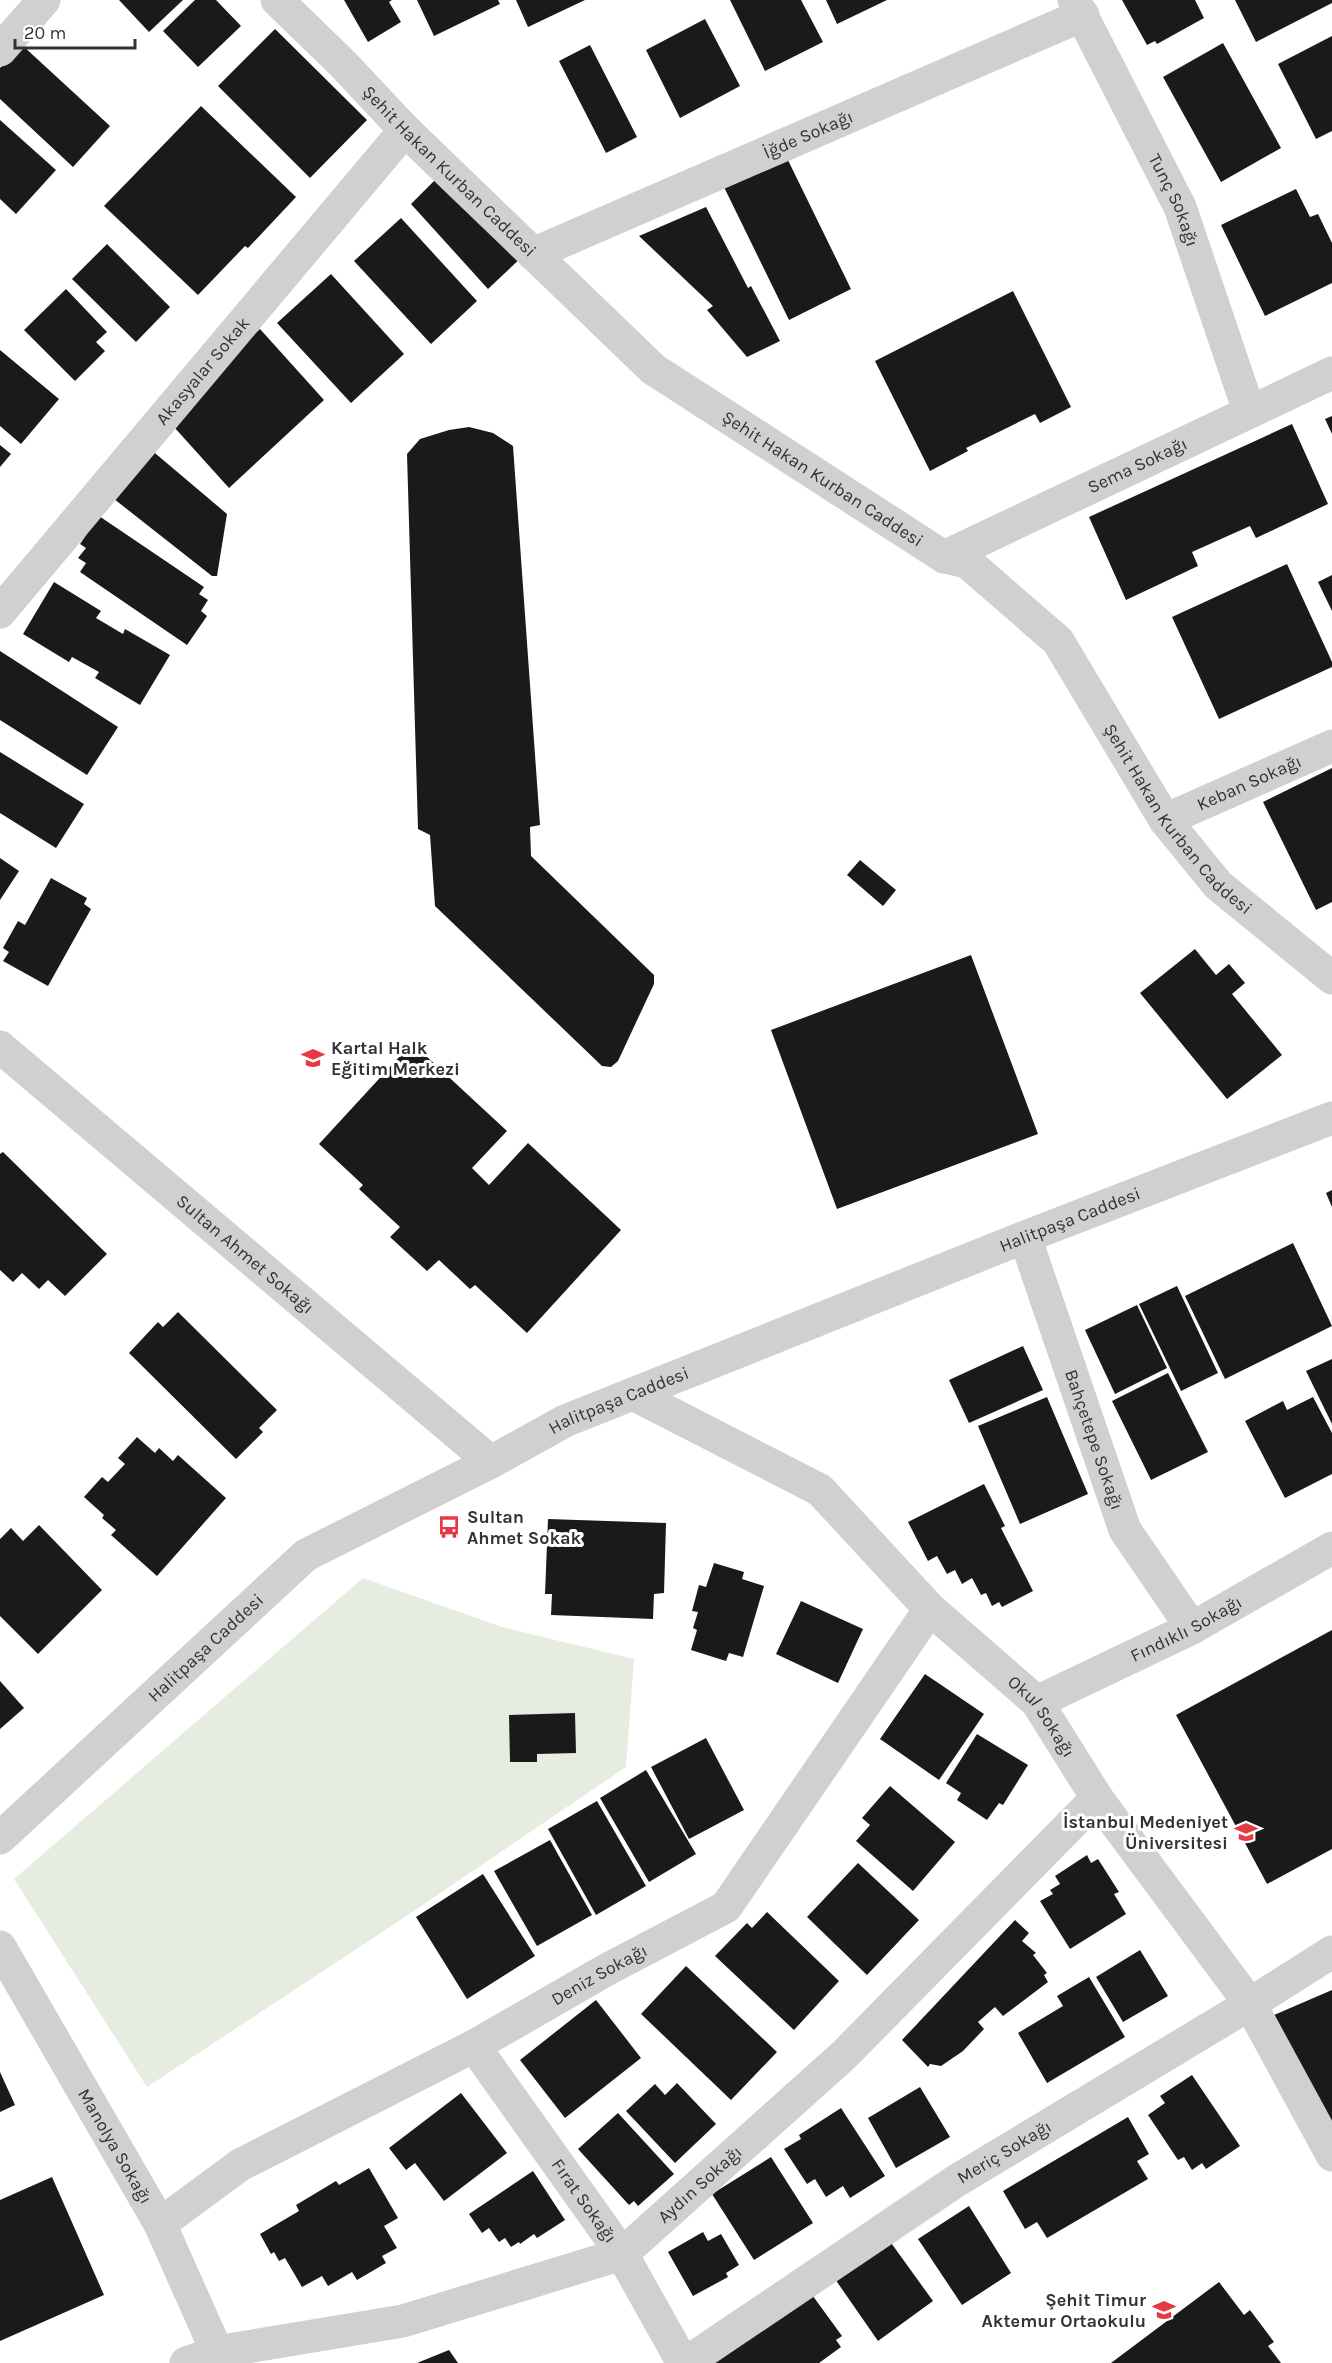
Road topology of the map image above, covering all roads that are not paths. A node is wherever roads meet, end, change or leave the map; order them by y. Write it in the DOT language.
graph roads {
  1 [pos="44,0"];
  2 [pos="277,0"];
  3 [pos="1079,8"];
  4 [pos="0,50"];
  5 [pos="405,130"];
  6 [pos="533,254"];
  7 [pos="1332,373"];
  8 [pos="1249,411"];
  9 [pos="944,557"];
  10 [pos="0,612"];
  11 [pos="1332,746"];
  12 [pos="1165,820"];
  13 [pos="1332,978"];
  14 [pos="0,1047"];
  15 [pos="1332,1118"];
  16 [pos="1025,1237"];
  17 [pos="633,1394"];
  18 [pos="491,1462"];
  19 [pos="1332,1548"];
  20 [pos="930,1609"];
  21 [pos="1192,1628"];
  22 [pos="1037,1702"];
  23 [pos="1097,1798"];
  24 [pos="0,1838"];
  25 [pos="0,1947"];
  26 [pos="1332,1952"];
  27 [pos="1250,2004"];
  28 [pos="474,2046"];
  29 [pos="1332,2155"];
  30 [pos="160,2224"];
  31 [pos="622,2254"];
  32 [pos="217,2352"];
  33 [pos="186,2363"];
  34 [pos="685,2363"];
  1 -- 4 [label="street"];
  2 -- 5 [label="street, Şehit Hakan Kurban Caddesi"];
  3 -- 6 [label="street, İğde Sokağı"];
  3 -- 8 [label="street, Tunç Sokağı"];
  5 -- 6 [label="street, Şehit Hakan Kurban Caddesi"];
  5 -- 10 [label="street, Akasyalar Sokak"];
  6 -- 9 [label="street, Şehit Hakan Kurban Caddesi"];
  7 -- 8 [label="street, Sema Sokağı"];
  8 -- 9 [label="street, Sema Sokağı"];
  9 -- 12 [label="street, Şehit Hakan Kurban Caddesi"];
  11 -- 12 [label="street, Keban Sokağı"];
  12 -- 13 [label="street, Şehit Hakan Kurban Caddesi"];
  14 -- 18 [label="street, Sultan Ahmet Sokağı"];
  15 -- 16 [label="street, Halitpaşa Caddesi"];
  16 -- 17 [label="street, Halitpaşa Caddesi"];
  16 -- 21 [label="street, Bahçetepe Sokağı"];
  17 -- 18 [label="street, Halitpaşa Caddesi"];
  17 -- 20 [label="street, Okul Sokağı"];
  18 -- 24 [label="street, Halitpaşa Caddesi"];
  19 -- 21 [label="street, Fındıklı Sokağı"];
  20 -- 22 [label="street, Okul Sokağı"];
  20 -- 28 [label="street, Deniz Sokağı"];
  21 -- 22 [label="street, Fındıklı Sokağı"];
  22 -- 23 [label="street, Okul Sokağı"];
  23 -- 27 [label="street, Okul Sokağı"];
  23 -- 31 [label="street, Aydın Sokağı"];
  25 -- 30 [label="street, Manolya Sokağı"];
  26 -- 27 [label="street, Meriç Sokağı"];
  27 -- 29 [label="street, Okul Sokağı"];
  27 -- 34 [label="street, Meriç Sokağı"];
  28 -- 30 [label="street, Deniz Sokağı"];
  28 -- 31 [label="street, Fırat Sokağı"];
  30 -- 32 [label="street, Manolya Sokağı"];
  31 -- 32 [label="street, Aydın Sokağı"];
  31 -- 34 [label="street, Fırat Sokağı"];
  32 -- 33 [label="street, Aydın Sokağı"];
}
